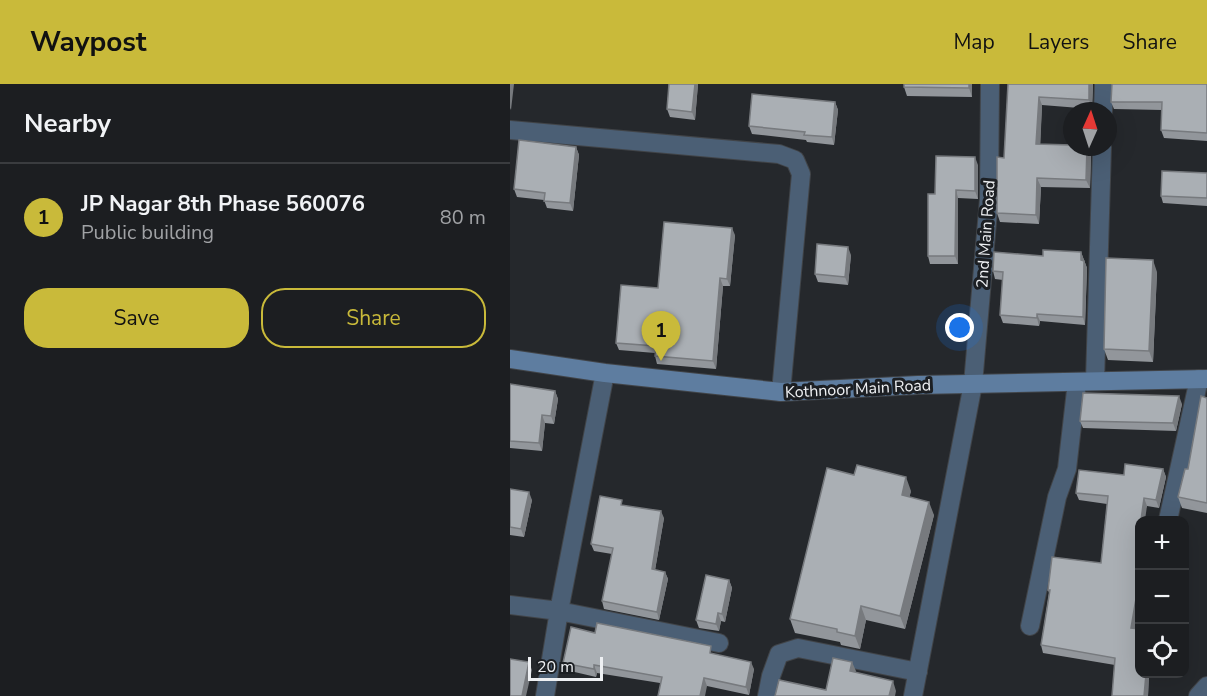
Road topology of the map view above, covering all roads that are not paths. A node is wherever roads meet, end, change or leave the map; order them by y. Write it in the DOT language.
graph roads {
  1 [pos="990,84"];
  2 [pos="1104,84"];
  3 [pos="1103,102"];
  4 [pos="510,130"];
  5 [pos="1101,156"];
  6 [pos="510,359"];
  7 [pos="605,373"];
  8 [pos="1203,379"];
  9 [pos="1086,382"];
  10 [pos="973,384"];
  11 [pos="781,392"];
  12 [pos="1169,516"];
  13 [pos="510,605"];
  14 [pos="559,611"];
  15 [pos="1030,626"];
  16 [pos="719,643"];
  17 [pos="918,672"];
  18 [pos="1207,686"];
  19 [pos="545,696"];
  20 [pos="767,696"];
  21 [pos="913,696"];
  22 [pos="1198,696"];
  1 -- 10 [label="street, 2nd Main Road"];
  2 -- 3 [label="street"];
  4 -- 11 [label="street"];
  5 -- 9 [label="street"];
  6 -- 7 [label="street, Kothnoor Main Road"];
  7 -- 11 [label="street, Kothnoor Main Road"];
  7 -- 14 [label="street"];
  8 -- 9 [label="street, Kothnoor Main Road"];
  8 -- 12 [label="street"];
  9 -- 10 [label="street, Kothnoor Main Road"];
  9 -- 15 [label="street"];
  10 -- 11 [label="street, Kothnoor Main Road"];
  10 -- 17 [label="street, 2nd Main Road"];
  13 -- 14 [label="street"];
  14 -- 16 [label="street"];
  14 -- 19 [label="street"];
  17 -- 20 [label="street"];
  17 -- 21 [label="street, 2nd Main Road"];
  18 -- 22 [label="street"];
}
